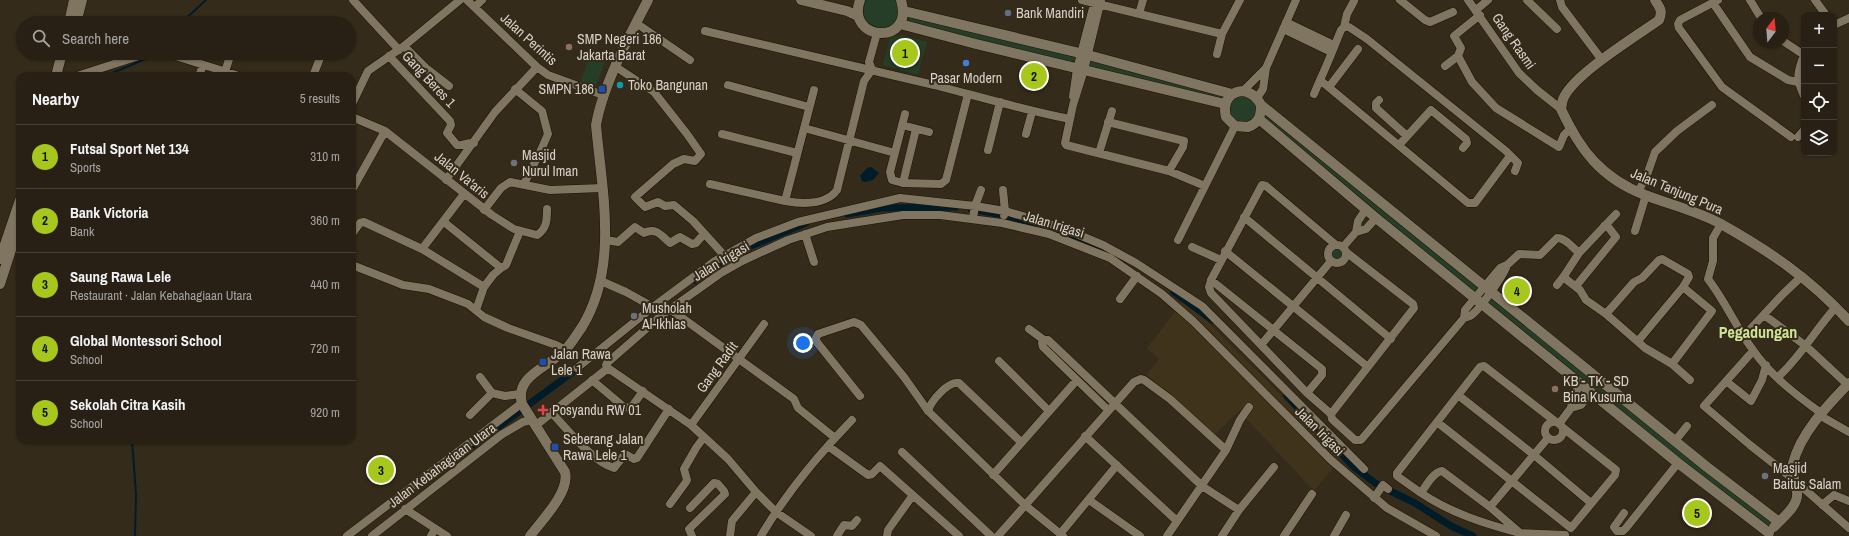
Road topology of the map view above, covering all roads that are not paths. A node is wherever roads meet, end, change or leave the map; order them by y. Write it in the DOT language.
graph roads {
  1 [pos="74,0"];
  2 [pos="82,0"];
  3 [pos="353,0"];
  4 [pos="460,0"];
  5 [pos="467,0"];
  6 [pos="482,0"];
  7 [pos="648,0"];
  8 [pos="801,0"];
  9 [pos="860,0"];
  10 [pos="901,0"];
  11 [pos="1082,0"];
  12 [pos="1143,0"];
  13 [pos="1240,0"];
  14 [pos="1296,0"];
  15 [pos="1400,0"];
  16 [pos="1468,0"];
  17 [pos="1488,0"];
  18 [pos="1527,0"];
  19 [pos="1560,0"];
  20 [pos="1656,0"];
  21 [pos="1750,0"];
  22 [pos="1814,0"];
  23 [pos="1354,1"];
  24 [pos="1716,1"];
  25 [pos="1099,2"];
  26 [pos="475,7"];
  27 [pos="904,11"];
  28 [pos="1453,12"];
  29 [pos="1757,12"];
  30 [pos="1824,12"];
  31 [pos="1478,13"];
  32 [pos="1139,14"];
  33 [pos="71,16"];
  34 [pos="78,16"];
  35 [pos="858,16"];
  36 [pos="1849,18"];
  37 [pos="636,23"];
  38 [pos="900,24"];
  39 [pos="1837,24"];
  40 [pos="1284,25"];
  41 [pos="1344,27"];
  42 [pos="1556,29"];
  43 [pos="705,31"];
  44 [pos="877,33"];
  45 [pos="1222,34"];
  46 [pos="1789,44"];
  47 [pos="401,48"];
  48 [pos="1333,48"];
  49 [pos="1358,49"];
  50 [pos="1801,53"];
  51 [pos="1085,54"];
  52 [pos="1217,54"];
  53 [pos="389,56"];
  54 [pos="1458,56"];
  55 [pos="60,60"];
  56 [pos="67,60"];
  57 [pos="126,60"];
  58 [pos="188,60"];
  59 [pos="228,60"];
  60 [pos="319,60"];
  61 [pos="690,60"];
  62 [pos="1602,60"];
  63 [pos="1801,64"];
  64 [pos="203,65"];
  65 [pos="868,66"];
  66 [pos="1445,66"];
  67 [pos="537,67"];
  68 [pos="616,67"];
  69 [pos="1266,68"];
  70 [pos="1081,70"];
  71 [pos="57,72"];
  72 [pos="64,72"];
  73 [pos="89,72"];
  74 [pos="201,72"];
  75 [pos="220,72"];
  76 [pos="222,72"];
  77 [pos="315,72"];
  78 [pos="1320,80"];
  79 [pos="1798,82"];
  80 [pos="728,85"];
  81 [pos="449,86"];
  82 [pos="1329,87"];
  83 [pos="515,89"];
  84 [pos="1801,89"];
  85 [pos="814,90"];
  86 [pos="1243,91"];
  87 [pos="968,94"];
  88 [pos="1232,94"];
  89 [pos="1314,94"];
  90 [pos="356,96"];
  91 [pos="604,96"];
  92 [pos="1379,100"];
  93 [pos="1259,101"];
  94 [pos="1000,102"];
  95 [pos="1225,104"];
  96 [pos="1712,105"];
  97 [pos="809,107"];
  98 [pos="1561,109"];
  99 [pos="1112,111"];
  100 [pos="1032,112"];
  101 [pos="905,114"];
  102 [pos="356,119"];
  103 [pos="1070,119"];
  104 [pos="1259,119"];
  105 [pos="1108,122"];
  106 [pos="902,125"];
  107 [pos="1235,126"];
  108 [pos="804,128"];
  109 [pos="916,129"];
  110 [pos="1570,129"];
  111 [pos="385,131"];
  112 [pos="929,132"];
  113 [pos="1801,132"];
  114 [pos="722,134"];
  115 [pos="1026,134"];
  116 [pos="1407,136"];
  117 [pos="849,141"];
  118 [pos="474,143"];
  119 [pos="1399,145"];
  120 [pos="1463,148"];
  121 [pos="988,150"];
  122 [pos="797,153"];
  123 [pos="895,153"];
  124 [pos="1100,153"];
  125 [pos="1510,156"];
  126 [pos="1518,164"];
  127 [pos="1169,171"];
  128 [pos="446,180"];
  129 [pos="356,183"];
  130 [pos="903,183"];
  131 [pos="524,184"];
  132 [pos="710,184"];
  133 [pos="1205,186"];
  134 [pos="602,188"];
  135 [pos="981,190"];
  136 [pos="1003,190"];
  137 [pos="464,194"];
  138 [pos="1642,194"];
  139 [pos="785,201"];
  140 [pos="547,209"];
  141 [pos="1366,209"];
  142 [pos="484,210"];
  143 [pos="16,212"];
  144 [pos="974,212"];
  145 [pos="1616,214"];
  146 [pos="1004,217"];
  147 [pos="1244,217"];
  148 [pos="1376,218"];
  149 [pos="444,222"];
  150 [pos="1721,224"];
  151 [pos="1604,226"];
  152 [pos="356,228"];
  153 [pos="520,231"];
  154 [pos="1635,231"];
  155 [pos="1059,232"];
  156 [pos="1356,232"];
  157 [pos="16,234"];
  158 [pos="704,234"];
  159 [pos="805,234"];
  160 [pos="605,240"];
  161 [pos="1178,240"];
  162 [pos="1192,247"];
  163 [pos="1342,248"];
  164 [pos="422,249"];
  165 [pos="1226,252"];
  166 [pos="1579,253"];
  167 [pos="723,257"];
  168 [pos="0,259"];
  169 [pos="1221,260"];
  170 [pos="1331,261"];
  171 [pos="814,262"];
  172 [pos="356,267"];
  173 [pos="501,268"];
  174 [pos="1134,269"];
  175 [pos="1564,276"];
  176 [pos="1802,276"];
  177 [pos="1317,278"];
  178 [pos="1211,280"];
  179 [pos="601,281"];
  180 [pos="0,284"];
  181 [pos="1557,285"];
  182 [pos="1576,286"];
  183 [pos="484,287"];
  184 [pos="1683,287"];
  185 [pos="1488,288"];
  186 [pos="1172,293"];
  187 [pos="1122,296"];
  188 [pos="1478,300"];
  189 [pos="1293,306"];
  190 [pos="1836,306"];
  191 [pos="653,307"];
  192 [pos="670,309"];
  193 [pos="476,310"];
  194 [pos="1606,314"];
  195 [pos="1764,314"];
  196 [pos="1849,320"];
  197 [pos="764,324"];
  198 [pos="1029,329"];
  199 [pos="1274,331"];
  200 [pos="1744,336"];
  201 [pos="1391,339"];
  202 [pos="1044,340"];
  203 [pos="1638,341"];
  204 [pos="1261,345"];
  205 [pos="1806,346"];
  206 [pos="566,350"];
  207 [pos="1753,351"];
  208 [pos="739,360"];
  209 [pos="999,361"];
  210 [pos="1672,364"];
  211 [pos="1766,365"];
  212 [pos="1368,367"];
  213 [pos="577,368"];
  214 [pos="608,368"];
  215 [pos="480,377"];
  216 [pos="1778,377"];
  217 [pos="592,380"];
  218 [pos="1690,380"];
  219 [pos="1076,381"];
  220 [pos="1726,381"];
  221 [pos="1581,384"];
  222 [pos="1848,384"];
  223 [pos="643,391"];
  224 [pos="1307,392"];
  225 [pos="1591,392"];
  226 [pos="492,393"];
  227 [pos="1458,395"];
  228 [pos="860,396"];
  229 [pos="521,400"];
  230 [pos="1115,402"];
  231 [pos="1249,407"];
  232 [pos="1571,408"];
  233 [pos="669,409"];
  234 [pos="1108,410"];
  235 [pos="928,411"];
  236 [pos="1049,411"];
  237 [pos="551,412"];
  238 [pos="1331,414"];
  239 [pos="1820,414"];
  240 [pos="470,415"];
  241 [pos="852,420"];
  242 [pos="533,422"];
  243 [pos="1437,422"];
  244 [pos="1559,424"];
  245 [pos="690,425"];
  246 [pos="1687,426"];
  247 [pos="1849,432"];
  248 [pos="1085,436"];
  249 [pos="704,437"];
  250 [pos="835,438"];
  251 [pos="1548,438"];
  252 [pos="1675,440"];
  253 [pos="1022,442"];
  254 [pos="828,446"];
  255 [pos="1226,450"];
  256 [pos="902,452"];
  257 [pos="1534,455"];
  258 [pos="453,458"];
  259 [pos="1678,463"];
  260 [pos="1117,465"];
  261 [pos="458,467"];
  262 [pos="1274,467"];
  263 [pos="1707,467"];
  264 [pos="993,475"];
  265 [pos="1793,478"];
  266 [pos="1698,479"];
  267 [pos="1356,480"];
  268 [pos="1512,482"];
  269 [pos="1202,486"];
  270 [pos="1385,488"];
  271 [pos="756,492"];
  272 [pos="1421,493"];
  273 [pos="1312,494"];
  274 [pos="913,495"];
  275 [pos="1375,496"];
  276 [pos="1090,500"];
  277 [pos="1849,501"];
  278 [pos="1591,503"];
  279 [pos="670,504"];
  280 [pos="1025,505"];
  281 [pos="1822,505"];
  282 [pos="1490,507"];
  283 [pos="690,508"];
  284 [pos="405,509"];
  285 [pos="1239,510"];
  286 [pos="776,512"];
  287 [pos="1624,513"];
  288 [pos="1346,515"];
  289 [pos="857,520"];
  290 [pos="1177,521"];
  291 [pos="1779,522"];
  292 [pos="1849,528"];
  293 [pos="433,532"];
  294 [pos="1520,533"];
  295 [pos="1061,535"];
  296 [pos="1566,535"];
  297 [pos="1766,535"];
  298 [pos="347,536"];
  299 [pos="372,536"];
  300 [pos="448,536"];
  301 [pos="530,536"];
  302 [pos="692,536"];
  303 [pos="730,536"];
  304 [pos="761,536"];
  305 [pos="812,536"];
  306 [pos="837,536"];
  307 [pos="887,536"];
  308 [pos="959,536"];
  309 [pos="991,536"];
  310 [pos="998,536"];
  311 [pos="1140,536"];
  312 [pos="1167,536"];
  313 [pos="1222,536"];
  314 [pos="1284,536"];
  315 [pos="1334,536"];
  316 [pos="1436,536"];
  1 -- 33 [label="street"];
  2 -- 34 [label="street"];
  3 -- 47 [label="street"];
  4 -- 47 [label="street"];
  5 -- 26 [label="street, Jalan Perintis"];
  6 -- 26 [label="street"];
  7 -- 37 [label="street"];
  8 -- 35 [label="street"];
  9 -- 35 [label="street"];
  10 -- 27 [label="street"];
  11 -- 25 [label="street"];
  12 -- 32 [label="street"];
  13 -- 45 [label="street"];
  14 -- 40 [label="street"];
  15 -- 28 [label="street"];
  16 -- 31 [label="street, Gang Rasmi"];
  17 -- 31 [label="street"];
  18 -- 42 [label="street"];
  19 -- 62 [label="street"];
  20 -- 62 [label="street"];
  21 -- 29 [label="street"];
  22 -- 30 [label="street"];
  23 -- 41 [label="street"];
  24 -- 79 [label="street"];
  24 -- 113 [label="street"];
  25 -- 32 [label="street"];
  25 -- 51 [label="street"];
  26 -- 67 [label="street, Jalan Perintis"];
  27 -- 38 [label="street"];
  27 -- 51 [label="street"];
  31 -- 54 [label="street"];
  31 -- 98 [label="street, Gang Rasmi"];
  32 -- 45 [label="street"];
  35 -- 44 [label="street"];
  36 -- 39 [label="street"];
  37 -- 61 [label="street"];
  37 -- 68 [label="street"];
  38 -- 44 [label="street"];
  38 -- 70 [label="street"];
  40 -- 48 [label="street"];
  40 -- 69 [label="street"];
  41 -- 48 [label="street"];
  41 -- 125 [label="street"];
  43 -- 65 [label="street"];
  44 -- 65 [label="street"];
  45 -- 52 [label="street"];
  46 -- 50 [label="street"];
  47 -- 53 [label="street"];
  47 -- 81 [label="street"];
  48 -- 78 [label="street"];
  49 -- 82 [label="street"];
  51 -- 70 [label="street"];
  51 -- 88 [label="street"];
  53 -- 90 [label="street"];
  53 -- 118 [label="street, Gang Beres 1"];
  54 -- 66 [label="street"];
  54 -- 110 [label="street"];
  55 -- 71 [label="street"];
  56 -- 72 [label="street"];
  57 -- 73 [label="street"];
  58 -- 64 [label="street"];
  59 -- 76 [label="street"];
  60 -- 77 [label="street"];
  62 -- 98 [label="street"];
  63 -- 79 [label="street"];
  64 -- 74 [label="street"];
  64 -- 75 [label="street"];
  65 -- 87 [label="street"];
  65 -- 117 [label="street"];
  67 -- 83 [label="street"];
  67 -- 91 [label="street, Jalan Perintis"];
  68 -- 91 [label="street"];
  68 -- 158 [label="street"];
  69 -- 86 [label="street"];
  69 -- 93 [label="street"];
  70 -- 95 [label="street"];
  70 -- 103 [label="street"];
  78 -- 82 [label="street"];
  78 -- 89 [label="street"];
  79 -- 84 [label="street"];
  80 -- 97 [label="street"];
  82 -- 119 [label="street"];
  83 -- 118 [label="street"];
  83 -- 131 [label="street"];
  85 -- 97 [label="street"];
  86 -- 88 [label="street"];
  86 -- 93 [label="street"];
  87 -- 94 [label="street"];
  87 -- 130 [label="street"];
  88 -- 95 [label="street"];
  91 -- 134 [label="street"];
  92 -- 116 [label="street"];
  93 -- 104 [label="street"];
  93 -- 185 [label="street"];
  94 -- 100 [label="street"];
  94 -- 121 [label="street"];
  95 -- 107 [label="street"];
  96 -- 138 [label="street"];
  97 -- 108 [label="street"];
  98 -- 110 [label="street, Jalan Tanjung Pura"];
  99 -- 105 [label="street"];
  100 -- 103 [label="street"];
  100 -- 115 [label="street"];
  101 -- 106 [label="street"];
  102 -- 111 [label="street, Jalan Va'aris"];
  103 -- 124 [label="street"];
  104 -- 107 [label="street"];
  104 -- 141 [label="street"];
  105 -- 124 [label="street"];
  105 -- 127 [label="street"];
  106 -- 109 [label="street"];
  106 -- 123 [label="street"];
  107 -- 133 [label="street"];
  108 -- 117 [label="street"];
  108 -- 122 [label="street"];
  109 -- 112 [label="street"];
  109 -- 130 [label="street"];
  110 -- 138 [label="street, Jalan Tanjung Pura"];
  111 -- 128 [label="street, Jalan Va'aris"];
  111 -- 129 [label="street"];
  114 -- 122 [label="street"];
  116 -- 119 [label="street"];
  116 -- 120 [label="street"];
  117 -- 123 [label="street"];
  117 -- 139 [label="street"];
  118 -- 128 [label="street"];
  119 -- 125 [label="street"];
  122 -- 139 [label="street"];
  123 -- 130 [label="street"];
  124 -- 127 [label="street"];
  125 -- 126 [label="street"];
  127 -- 133 [label="street"];
  128 -- 137 [label="street, Jalan Va'aris"];
  131 -- 134 [label="street, Jalan Va'aris"];
  131 -- 142 [label="street, Jalan Va'aris"];
  132 -- 139 [label="street"];
  133 -- 161 [label="street"];
  134 -- 160 [label="street"];
  135 -- 144 [label="street"];
  136 -- 146 [label="street"];
  137 -- 142 [label="street, Jalan Va'aris"];
  137 -- 149 [label="street"];
  138 -- 150 [label="street, Jalan Tanjung Pura"];
  138 -- 154 [label="street"];
  140 -- 153 [label="street"];
  141 -- 148 [label="street"];
  141 -- 156 [label="street"];
  142 -- 153 [label="street"];
  143 -- 168 [label="street"];
  144 -- 146 [label="street, Jalan Irigasi"];
  144 -- 146 [label="street"];
  144 -- 159 [label="street, Jalan Irigasi"];
  144 -- 167 [label="street"];
  145 -- 151 [label="street"];
  146 -- 155 [label="street, Jalan Irigasi"];
  146 -- 155 [label="street"];
  147 -- 163 [label="street"];
  147 -- 165 [label="street"];
  147 -- 177 [label="street"];
  148 -- 156 [label="street"];
  148 -- 188 [label="street"];
  149 -- 164 [label="street"];
  149 -- 173 [label="street"];
  150 -- 176 [label="street, Jalan Tanjung Pura"];
  150 -- 200 [label="street"];
  151 -- 166 [label="street"];
  151 -- 182 [label="street"];
  152 -- 164 [label="street"];
  153 -- 173 [label="street"];
  155 -- 174 [label="street, Jalan Irigasi"];
  156 -- 163 [label="street"];
  157 -- 180 [label="street"];
  158 -- 160 [label="street"];
  158 -- 167 [label="street"];
  159 -- 171 [label="street"];
  159 -- 192 [label="street, Jalan Irigasi"];
  160 -- 179 [label="street"];
  162 -- 169 [label="street"];
  163 -- 170 [label="street"];
  163 -- 170 [label="street"];
  163 -- 201 [label="street"];
  164 -- 183 [label="street"];
  165 -- 169 [label="street"];
  165 -- 189 [label="street"];
  166 -- 175 [label="street"];
  166 -- 185 [label="street"];
  167 -- 191 [label="street"];
  169 -- 178 [label="street"];
  170 -- 177 [label="street"];
  172 -- 193 [label="street"];
  173 -- 183 [label="street"];
  174 -- 186 [label="street, Jalan Irigasi"];
  174 -- 186 [label="street"];
  174 -- 187 [label="street"];
  175 -- 181 [label="street"];
  175 -- 182 [label="street"];
  176 -- 190 [label="street, Jalan Tanjung Pura"];
  176 -- 195 [label="street"];
  177 -- 189 [label="street"];
  177 -- 201 [label="street"];
  178 -- 199 [label="street"];
  178 -- 204 [label="street"];
  179 -- 191 [label="street"];
  179 -- 206 [label="street"];
  182 -- 194 [label="street"];
  183 -- 193 [label="street"];
  184 -- 194 [label="street"];
  184 -- 203 [label="street"];
  184 -- 210 [label="street"];
  185 -- 188 [label="street"];
  185 -- 252 [label="street"];
  186 -- 267 [label="street, Jalan Irigasi"];
  186 -- 267 [label="street"];
  188 -- 221 [label="street"];
  188 -- 238 [label="street"];
  189 -- 199 [label="street"];
  189 -- 212 [label="street"];
  190 -- 196 [label="street, Jalan Tanjung Pura"];
  190 -- 205 [label="street"];
  191 -- 213 [label="street"];
  192 -- 208 [label="street"];
  192 -- 214 [label="street, Jalan Irigasi"];
  193 -- 206 [label="street"];
  194 -- 203 [label="street"];
  195 -- 200 [label="street"];
  195 -- 205 [label="street"];
  197 -- 208 [label="street, Gang Radit"];
  198 -- 202 [label="street"];
  199 -- 204 [label="street"];
  199 -- 224 [label="street"];
  200 -- 207 [label="street"];
  201 -- 212 [label="street"];
  202 -- 219 [label="street"];
  202 -- 230 [label="street"];
  203 -- 210 [label="street"];
  204 -- 224 [label="street"];
  205 -- 216 [label="street"];
  205 -- 222 [label="street"];
  206 -- 229 [label="street"];
  207 -- 211 [label="street"];
  207 -- 220 [label="street"];
  208 -- 245 [label="street, Gang Radit"];
  208 -- 250 [label="street"];
  209 -- 236 [label="street"];
  210 -- 218 [label="street"];
  211 -- 216 [label="street"];
  211 -- 220 [label="street"];
  212 -- 238 [label="street"];
  214 -- 217 [label="street, Jalan Kebahagiaan Utara"];
  214 -- 223 [label="street"];
  215 -- 226 [label="street"];
  216 -- 239 [label="street"];
  217 -- 223 [label="street"];
  217 -- 237 [label="street, Jalan Kebahagiaan Utara"];
  219 -- 234 [label="street"];
  219 -- 236 [label="street"];
  220 -- 265 [label="street"];
  221 -- 225 [label="street"];
  221 -- 232 [label="street"];
  222 -- 239 [label="street"];
  223 -- 233 [label="street"];
  224 -- 238 [label="street"];
  225 -- 232 [label="street"];
  225 -- 259 [label="street"];
  226 -- 229 [label="street"];
  226 -- 240 [label="street"];
  227 -- 243 [label="street"];
  227 -- 244 [label="street"];
  227 -- 257 [label="street"];
  228 -- 235 [label="street"];
  229 -- 242 [label="street"];
  229 -- 258 [label="street"];
  230 -- 234 [label="street"];
  230 -- 255 [label="street"];
  230 -- 269 [label="street"];
  231 -- 255 [label="street"];
  232 -- 244 [label="street"];
  233 -- 237 [label="street"];
  233 -- 245 [label="street"];
  234 -- 248 [label="street"];
  235 -- 253 [label="street"];
  235 -- 264 [label="street"];
  236 -- 253 [label="street"];
  237 -- 242 [label="street, Jalan Kebahagiaan Utara"];
  239 -- 247 [label="street"];
  239 -- 265 [label="street"];
  241 -- 250 [label="street"];
  242 -- 261 [label="street, Jalan Kebahagiaan Utara"];
  242 -- 301 [label="street"];
  243 -- 268 [label="street"];
  243 -- 272 [label="street"];
  244 -- 251 [label="street"];
  244 -- 251 [label="street"];
  244 -- 278 [label="street"];
  245 -- 249 [label="street"];
  246 -- 252 [label="street"];
  248 -- 260 [label="street"];
  248 -- 280 [label="street"];
  249 -- 271 [label="street"];
  249 -- 279 [label="street"];
  250 -- 254 [label="street"];
  251 -- 257 [label="street"];
  252 -- 263 [label="street"];
  253 -- 264 [label="street"];
  254 -- 274 [label="street"];
  254 -- 286 [label="street"];
  255 -- 269 [label="street"];
  256 -- 309 [label="street"];
  257 -- 268 [label="street"];
  257 -- 278 [label="street"];
  258 -- 261 [label="street"];
  258 -- 298 [label="street"];
  259 -- 266 [label="street"];
  259 -- 287 [label="street"];
  260 -- 276 [label="street"];
  260 -- 290 [label="street"];
  261 -- 284 [label="street, Jalan Kebahagiaan Utara"];
  262 -- 285 [label="street"];
  263 -- 266 [label="street"];
  263 -- 291 [label="street"];
  264 -- 280 [label="street"];
  265 -- 281 [label="street"];
  265 -- 291 [label="street"];
  266 -- 297 [label="street"];
  267 -- 275 [label="street, Jalan Irigasi"];
  268 -- 278 [label="street"];
  268 -- 282 [label="street"];
  269 -- 285 [label="street"];
  269 -- 290 [label="street"];
  270 -- 275 [label="street"];
  271 -- 286 [label="street"];
  271 -- 303 [label="street"];
  272 -- 282 [label="street"];
  272 -- 294 [label="street"];
  273 -- 314 [label="street"];
  274 -- 307 [label="street"];
  274 -- 308 [label="street"];
  275 -- 316 [label="street, Jalan Irigasi"];
  276 -- 295 [label="street"];
  276 -- 311 [label="street"];
  277 -- 281 [label="street"];
  280 -- 295 [label="street"];
  280 -- 310 [label="street"];
  281 -- 292 [label="street"];
  282 -- 294 [label="street"];
  283 -- 302 [label="street"];
  284 -- 293 [label="street"];
  284 -- 299 [label="street, Jalan Kebahagiaan Utara"];
  285 -- 313 [label="street"];
  286 -- 304 [label="street"];
  286 -- 305 [label="street"];
  288 -- 315 [label="street"];
  289 -- 306 [label="street"];
  290 -- 312 [label="street"];
  291 -- 297 [label="street"];
  293 -- 300 [label="street"];
  294 -- 296 [label="street"];
}
